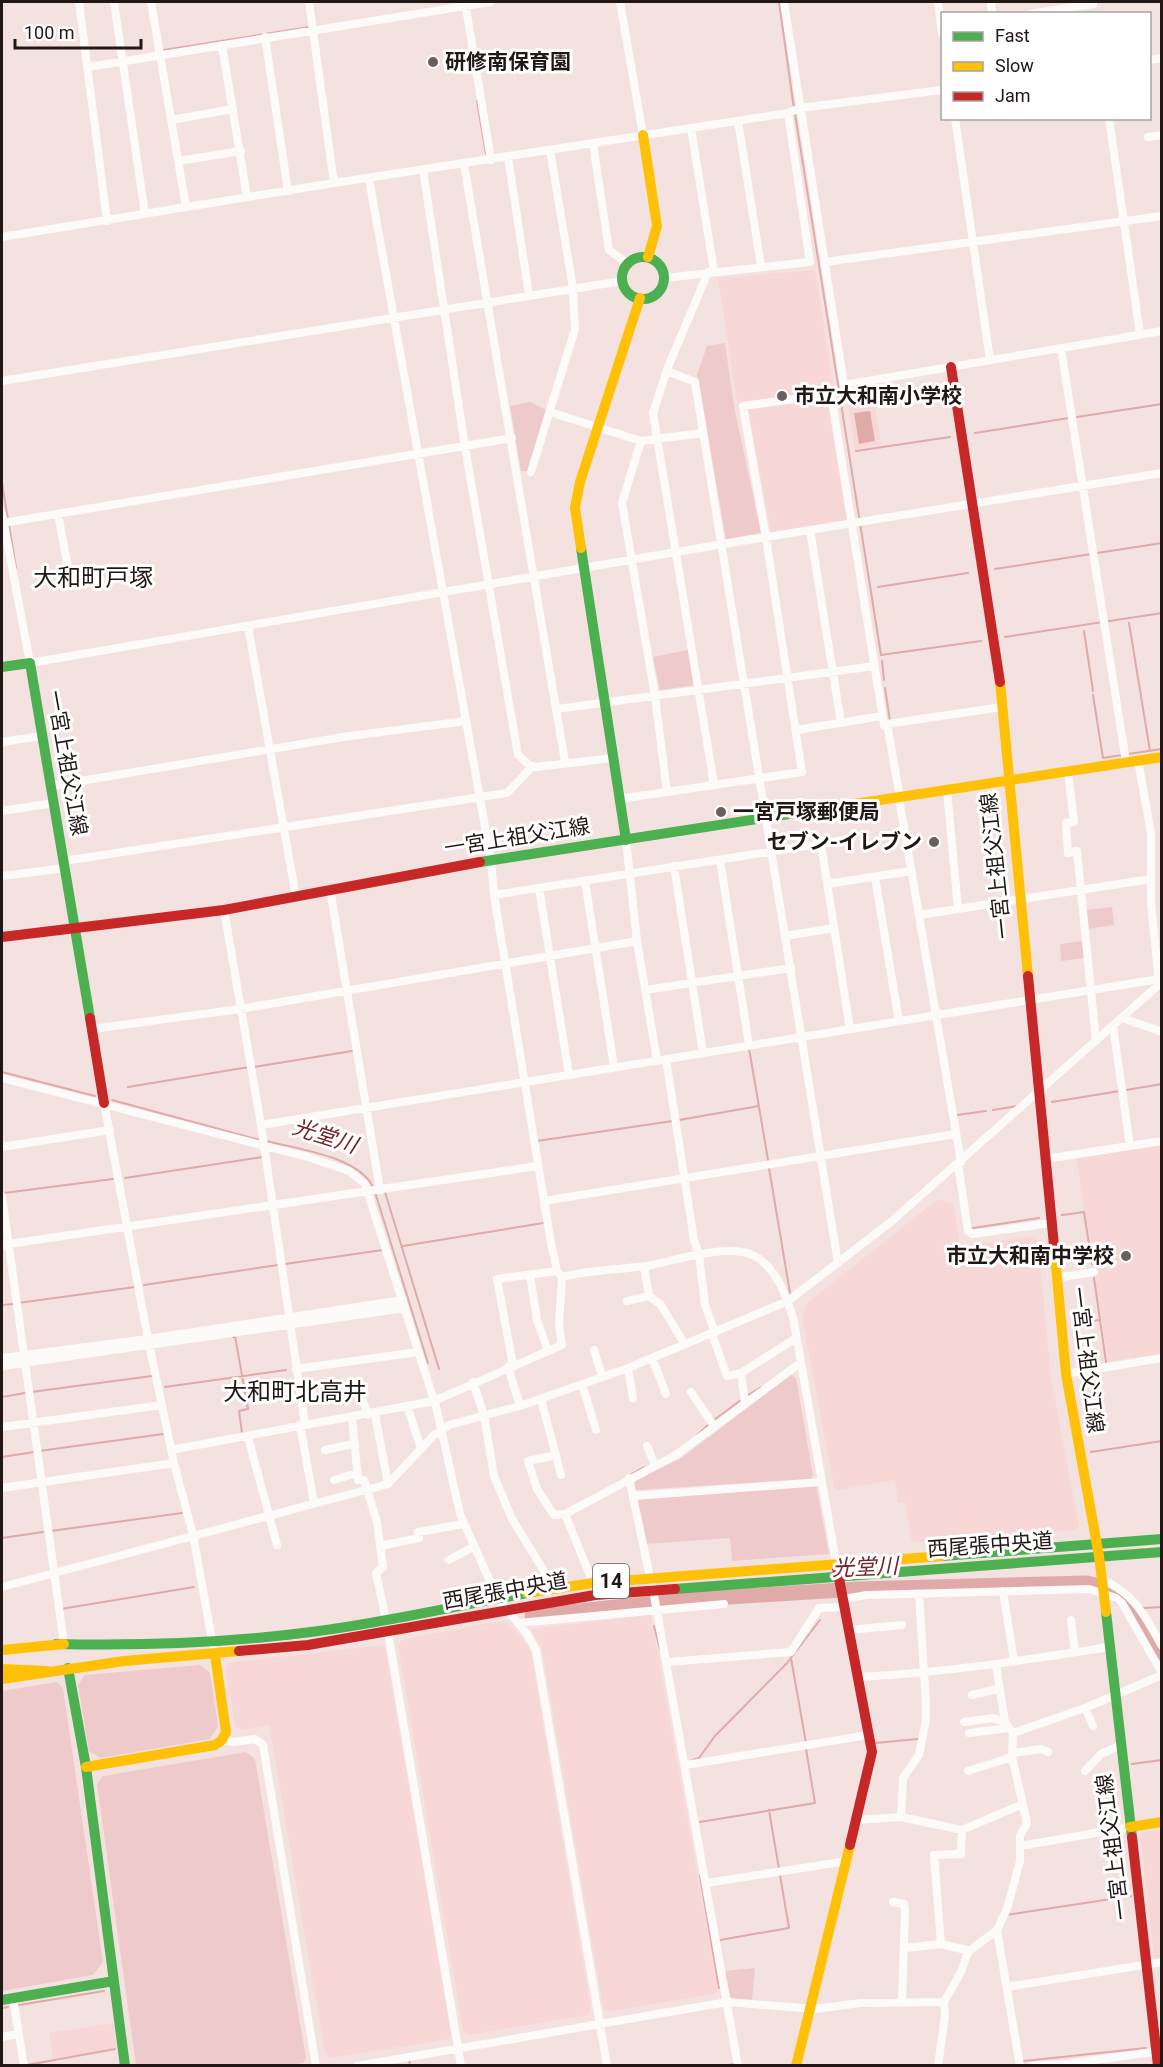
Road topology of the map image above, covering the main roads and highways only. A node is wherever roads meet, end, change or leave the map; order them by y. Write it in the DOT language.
graph roads {
  1 [pos="643,135"];
  2 [pos="648,257"];
  3 [pos="640,298"];
  4 [pos="951,367"];
  5 [pos="2,667"];
  6 [pos="1161,757"];
  7 [pos="1009,781"];
  8 [pos="626,840"];
  9 [pos="76,926"];
  10 [pos="2,937"];
  11 [pos="104,1103"];
  12 [pos="1161,1539"];
  13 [pos="1096,1543"];
  14 [pos="1161,1552"];
  15 [pos="1099,1556"];
  16 [pos="836,1562"];
  17 [pos="839,1580"];
  18 [pos="655,1596"];
  19 [pos="2,1642"];
  20 [pos="64,1644"];
  21 [pos="2,1650"];
  22 [pos="215,1654"];
  23 [pos="68,1668"];
  24 [pos="2,1669"];
  25 [pos="47,1671"];
  26 [pos="2,1679"];
  27 [pos="86,1767"];
  28 [pos="1161,1822"];
  29 [pos="1130,1827"];
  30 [pos="114,1981"];
  31 [pos="2,2000"];
  32 [pos="1159,2051"];
  33 [pos="125,2066"];
  34 [pos="796,2066"];
  35 [pos="1158,2066"];
  1 -- 2 [label="main road"];
  2 -- 3 [label="main road"];
  2 -- 3 [label="main road"];
  3 -- 8 [label="main road"];
  4 -- 7 [label="main road"];
  5 -- 9 [label="main road, 一宮上祖父江線"];
  6 -- 7 [label="main road"];
  7 -- 8 [label="main road, 一宮上祖父江線"];
  7 -- 13 [label="main road, 一宮上祖父江線"];
  8 -- 9 [label="main road, 一宮上祖父江線"];
  9 -- 10 [label="main road"];
  9 -- 11 [label="main road"];
  12 -- 13 [label="main road, 西尾張中央道 / 14"];
  13 -- 15 [label="main road, 一宮上祖父江線"];
  13 -- 16 [label="main road, 西尾張中央道 / 14"];
  14 -- 15 [label="main road, 西尾張中央道 / 14"];
  15 -- 17 [label="main road, 西尾張中央道 / 14"];
  15 -- 29 [label="main road, 一宮上祖父江線"];
  16 -- 17 [label="main road"];
  16 -- 18 [label="main road, 西尾張中央道 / 14"];
  17 -- 18 [label="main road, 西尾張中央道 / 14"];
  17 -- 34 [label="main road"];
  18 -- 20 [label="main road, 西尾張中央道 / 14"];
  18 -- 22 [label="main road, 西尾張中央道 / 14"];
  19 -- 20 [label="main road, 西尾張中央道 / 14"];
  20 -- 21 [label="main road"];
  22 -- 23 [label="main road, 西尾張中央道 / 14"];
  22 -- 27 [label="main road"];
  23 -- 25 [label="main road, 西尾張中央道 / 14"];
  23 -- 27 [label="main road"];
  24 -- 25 [label="main road"];
  25 -- 26 [label="main road, 西尾張中央道 / 14"];
  27 -- 30 [label="main road"];
  28 -- 29 [label="main road"];
  29 -- 32 [label="main road, 一宮上祖父江線"];
  30 -- 31 [label="main road"];
  30 -- 33 [label="main road"];
  32 -- 35 [label="main road, 一宮上祖父江線"];
}
